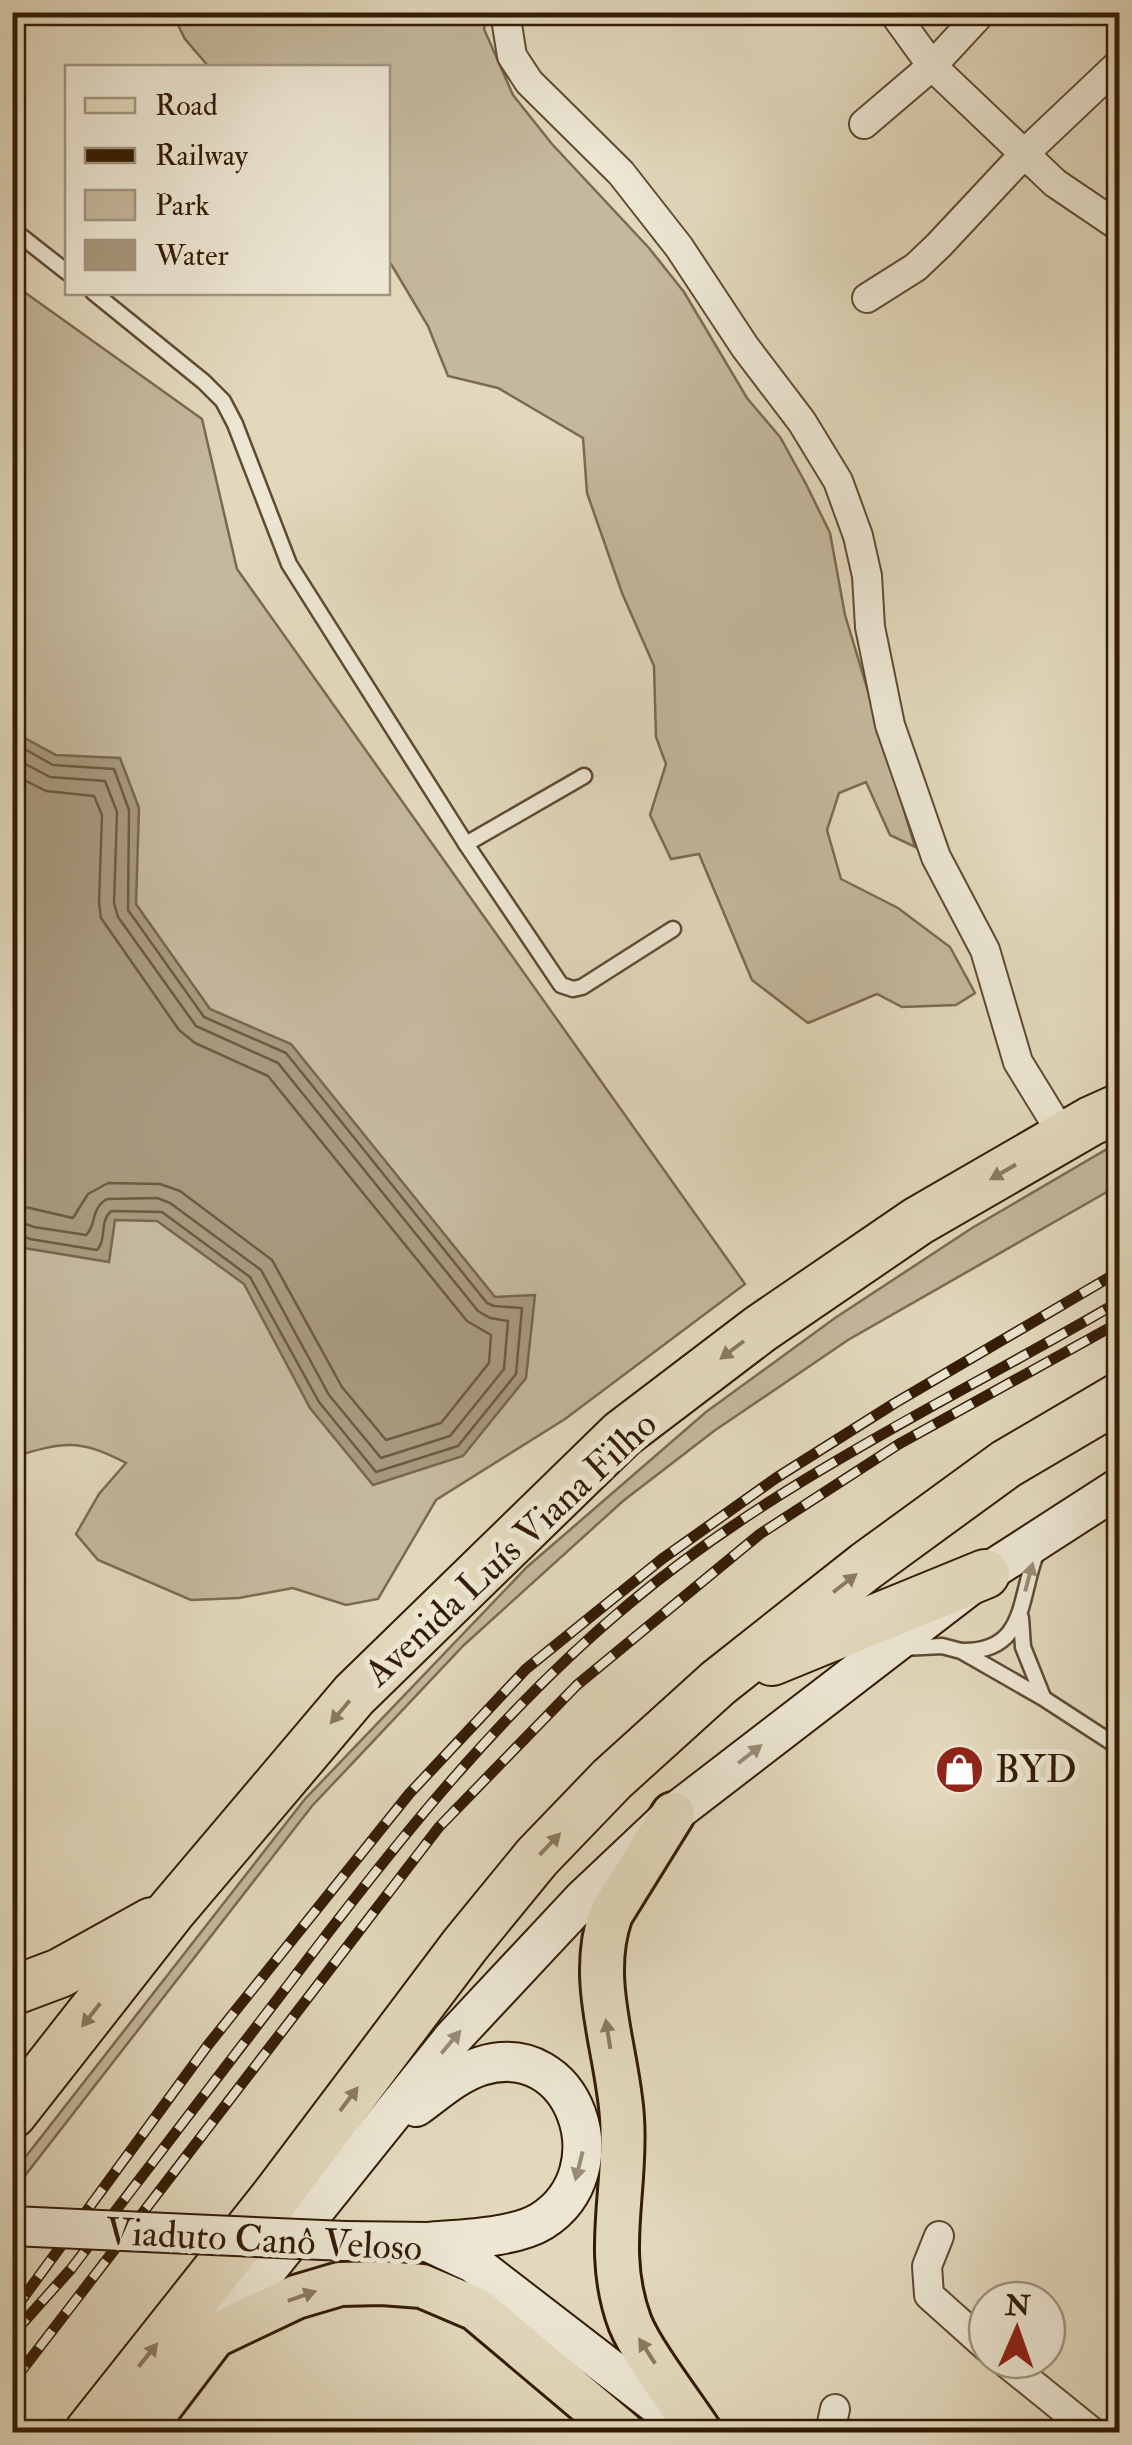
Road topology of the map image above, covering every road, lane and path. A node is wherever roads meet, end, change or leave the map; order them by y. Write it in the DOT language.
graph roads {
  1 [pos="505,12"];
  2 [pos="893,12"];
  3 [pos="982,12"];
  4 [pos="1120,63"];
  5 [pos="932,66"];
  6 [pos="864,124"];
  7 [pos="1026,152"];
  8 [pos="1120,226"];
  9 [pos="12,228"];
  10 [pos="65,270"];
  11 [pos="96,295"];
  12 [pos="867,298"];
  13 [pos="584,776"];
  14 [pos="466,844"];
  15 [pos="674,930"];
  16 [pos="1098,1116"];
  17 [pos="1120,1396"];
  18 [pos="1120,1487"];
  19 [pos="1044,1536"];
  20 [pos="985,1574"];
  21 [pos="1021,1613"];
  22 [pos="883,1650"];
  23 [pos="961,1651"];
  24 [pos="718,1683"];
  25 [pos="1043,1698"];
  26 [pos="1120,1748"];
  27 [pos="673,1814"];
  28 [pos="172,1910"];
  29 [pos="12,1991"];
  30 [pos="12,2114"];
  31 [pos="370,2142"];
  32 [pos="12,2226"];
  33 [pos="939,2236"];
  34 [pos="428,2242"];
  35 [pos="967,2328"];
  36 [pos="214,2336"];
  37 [pos="1028,2380"];
  38 [pos="90,2432"];
  39 [pos="141,2432"];
  40 [pos="622,2432"];
  41 [pos="697,2432"];
  42 [pos="1092,2432"];
  1 -- 16 [label="street"];
  2 -- 5 [label="street"];
  3 -- 5 [label="street"];
  4 -- 7 [label="street"];
  5 -- 6 [label="street"];
  5 -- 7 [label="street"];
  7 -- 8 [label="street"];
  7 -- 12 [label="street"];
  9 -- 10 [label="lane"];
  11 -- 14 [label="lane"];
  13 -- 14 [label="lane"];
  14 -- 15 [label="lane"];
  16 -- 28 [label="highway, Avenida Luís Viana Filho, one-way"];
  24 -- 17 [label="highway, one-way"];
  18 -- 19 [label="main road"];
  19 -- 20 [label="main road"];
  21 -- 19 [label="lane, one-way"];
  20 -- 22 [label="main road"];
  20 -- 24 [label="highway"];
  21 -- 23 [label="lane"];
  21 -- 25 [label="lane"];
  22 -- 23 [label="lane"];
  27 -- 22 [label="main road, one-way"];
  23 -- 25 [label="lane"];
  38 -- 24 [label="highway, one-way"];
  25 -- 26 [label="lane"];
  31 -- 27 [label="main road, one-way"];
  41 -- 27 [label="main road, one-way"];
  28 -- 29 [label="highway"];
  28 -- 30 [label="highway, Avenida Luís Viana Filho, one-way"];
  31 -- 34 [label="main road, one-way"];
  31 -- 36 [label="main road"];
  32 -- 34 [label="main road, Viaduto Canô Veloso, bridge"];
  33 -- 35 [label="street"];
  34 -- 41 [label="main road, Viaduto Canô Veloso"];
  36 -- 39 [label="main road"];
  36 -- 40 [label="main road, one-way"];
  37 -- 42 [label="street"];
}
